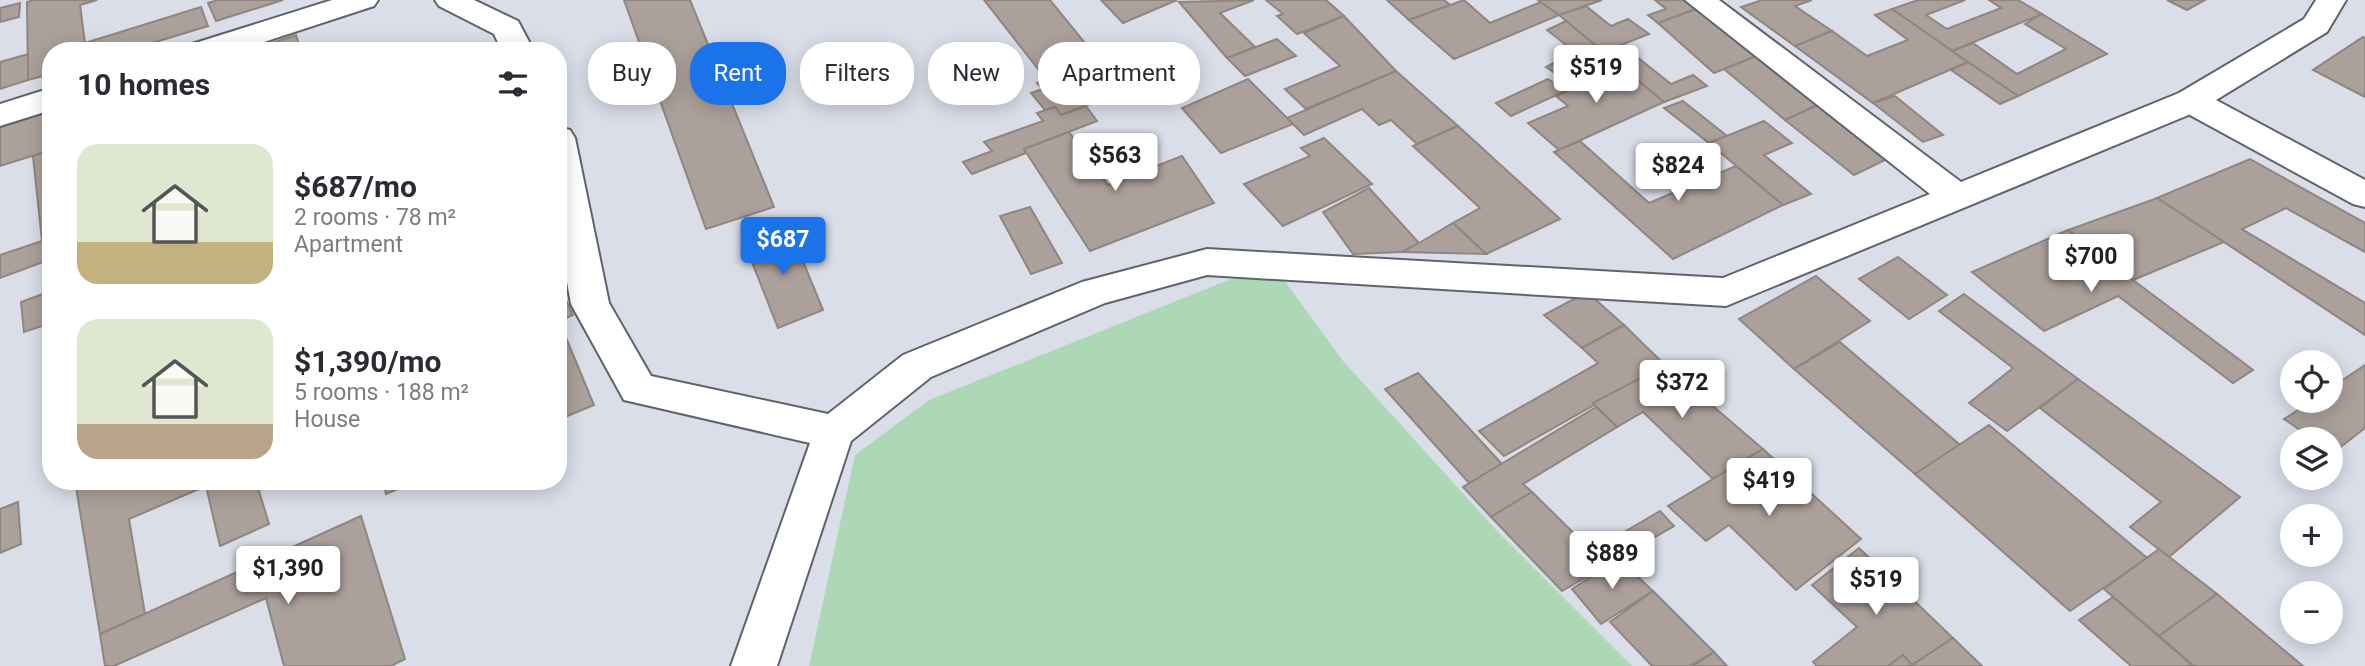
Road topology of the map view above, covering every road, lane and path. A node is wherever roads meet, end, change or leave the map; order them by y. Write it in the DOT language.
graph roads {
  1 [pos="363,0"];
  2 [pos="450,0"];
  3 [pos="1700,0"];
  4 [pos="2331,0"];
  5 [pos="231,42"];
  6 [pos="514,42"];
  7 [pos="2192,101"];
  8 [pos="42,102"];
  9 [pos="0,115"];
  10 [pos="567,185"];
  11 [pos="2365,195"];
  12 [pos="1956,196"];
  13 [pos="834,432"];
  14 [pos="754,666"];
  1 -- 5 [label="street"];
  2 -- 6 [label="street"];
  3 -- 12 [label="street"];
  4 -- 7 [label="street"];
  7 -- 11 [label="street"];
  7 -- 12 [label="street"];
  8 -- 9 [label="street"];
  10 -- 13 [label="street"];
  12 -- 13 [label="street"];
  13 -- 14 [label="street"];
}
